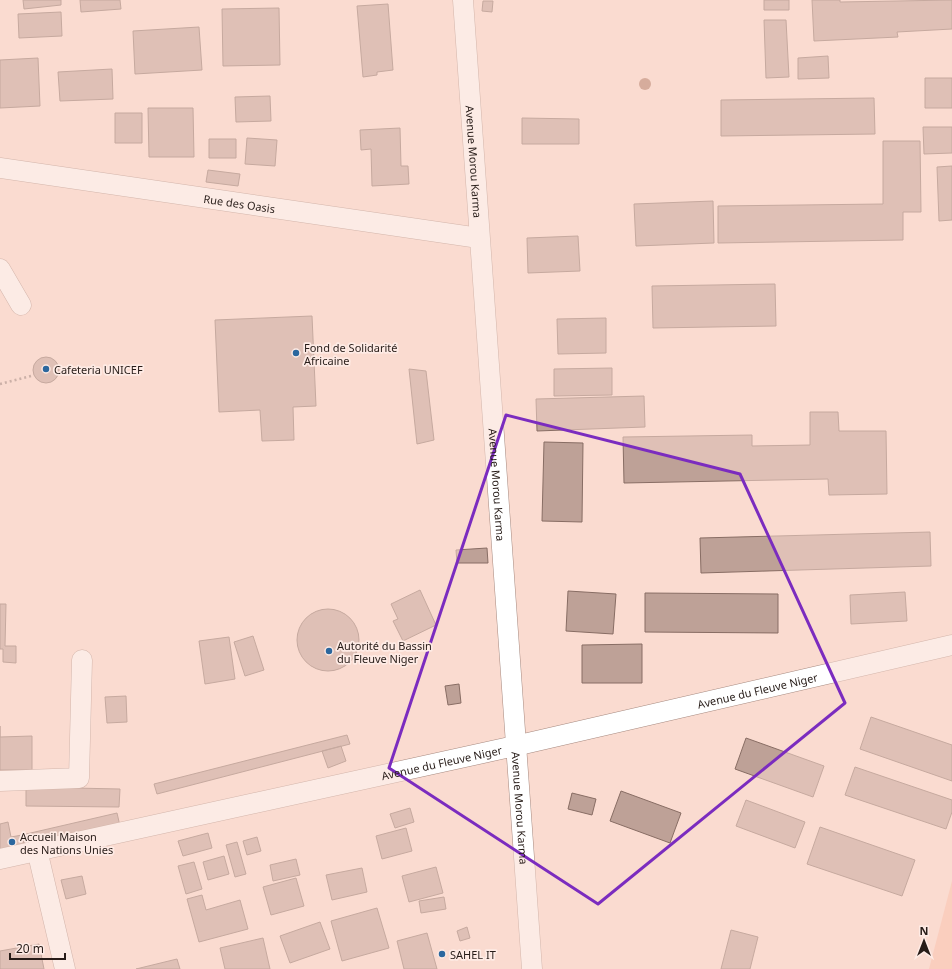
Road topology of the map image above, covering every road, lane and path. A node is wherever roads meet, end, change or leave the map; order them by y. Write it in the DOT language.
graph roads {
  1 [pos="463,0"];
  2 [pos="0,168"];
  3 [pos="479,238"];
  4 [pos="0,269"];
  5 [pos="21,305"];
  6 [pos="31,376"];
  7 [pos="0,384"];
  8 [pos="952,644"];
  9 [pos="82,660"];
  10 [pos="516,746"];
  11 [pos="0,781"];
  12 [pos="37,850"];
  13 [pos="0,859"];
  14 [pos="65,969"];
  15 [pos="532,969"];
  1 -- 3 [label="street, Avenue Morou Karma"];
  2 -- 3 [label="street, Rue des Oasis"];
  3 -- 10 [label="street, Avenue Morou Karma"];
  4 -- 5 [label="street"];
  6 -- 7 [label="path"];
  8 -- 10 [label="street, Avenue du Fleuve Niger"];
  9 -- 11 [label="street"];
  10 -- 12 [label="street, Avenue du Fleuve Niger"];
  10 -- 15 [label="street, Avenue Morou Karma"];
  12 -- 13 [label="street, Avenue du Fleuve Niger"];
  12 -- 14 [label="street"];
}
